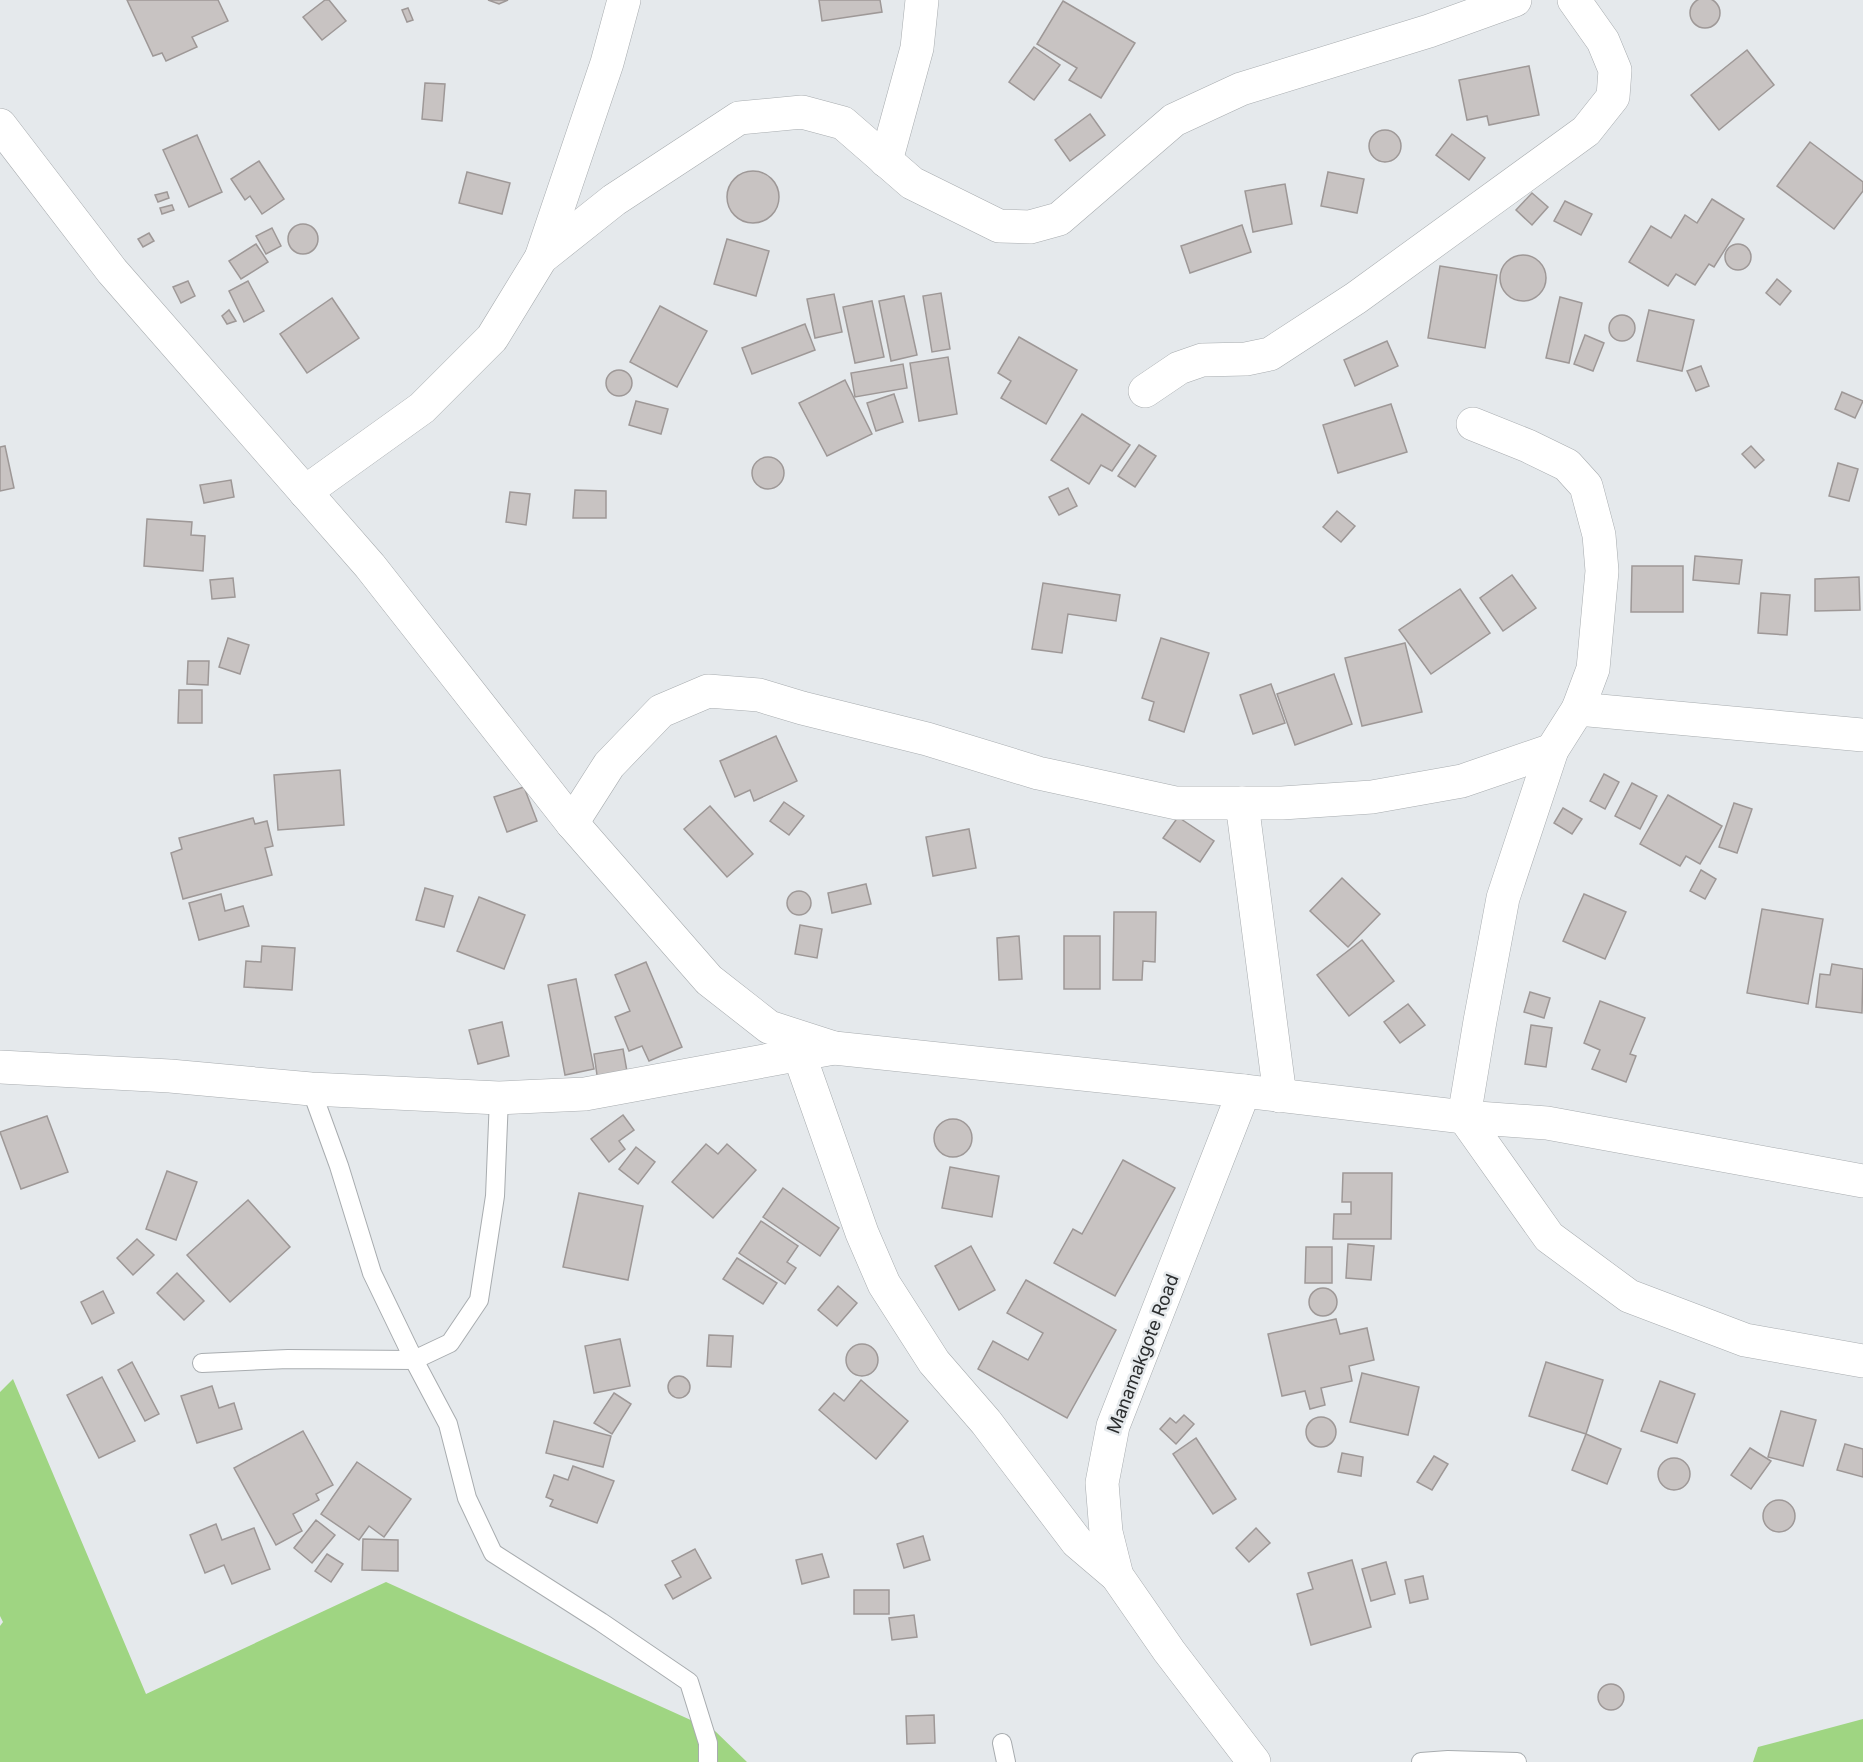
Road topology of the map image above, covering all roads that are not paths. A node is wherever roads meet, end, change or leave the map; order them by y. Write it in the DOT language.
graph roads {
  1 [pos="624,0"];
  2 [pos="922,0"];
  3 [pos="1515,0"];
  4 [pos="1574,0"];
  5 [pos="0,125"];
  6 [pos="886,161"];
  7 [pos="541,258"];
  8 [pos="1145,391"];
  9 [pos="1473,424"];
  10 [pos="305,492"];
  11 [pos="1578,709"];
  12 [pos="1863,735"];
  13 [pos="1552,750"];
  14 [pos="1242,803"];
  15 [pos="572,823"];
  16 [pos="834,1048"];
  17 [pos="799,1054"];
  18 [pos="0,1067"];
  19 [pos="311,1089"];
  20 [pos="1244,1091"];
  21 [pos="1280,1096"];
  22 [pos="499,1098"];
  23 [pos="1464,1117"];
  24 [pos="1863,1181"];
  25 [pos="414,1360"];
  26 [pos="1863,1361"];
  27 [pos="202,1363"];
  28 [pos="1117,1576"];
  29 [pos="1002,1743"];
  30 [pos="708,1762"];
  31 [pos="1005,1762"];
  32 [pos="1254,1762"];
  33 [pos="1421,1762"];
  34 [pos="1517,1762"];
  1 -- 7 [label="street"];
  2 -- 6 [label="street"];
  3 -- 6 [label="street"];
  4 -- 8 [label="street"];
  5 -- 10 [label="street"];
  6 -- 7 [label="street"];
  7 -- 10 [label="street"];
  9 -- 11 [label="street"];
  10 -- 15 [label="street"];
  11 -- 12 [label="street"];
  11 -- 13 [label="street"];
  13 -- 14 [label="street"];
  13 -- 23 [label="street"];
  14 -- 15 [label="street"];
  14 -- 21 [label="street"];
  15 -- 16 [label="street"];
  16 -- 17 [label="street"];
  16 -- 20 [label="street"];
  17 -- 22 [label="street"];
  17 -- 28 [label="street"];
  18 -- 19 [label="street"];
  19 -- 22 [label="street"];
  19 -- 25 [label="lane"];
  20 -- 21 [label="street"];
  20 -- 28 [label="street, Manamakgote Road"];
  21 -- 23 [label="street"];
  22 -- 25 [label="lane"];
  23 -- 24 [label="street"];
  23 -- 26 [label="street"];
  25 -- 27 [label="lane"];
  25 -- 30 [label="lane"];
  28 -- 32 [label="street, Manamakgote Road"];
  29 -- 31 [label="lane"];
  33 -- 34 [label="lane"];
}
